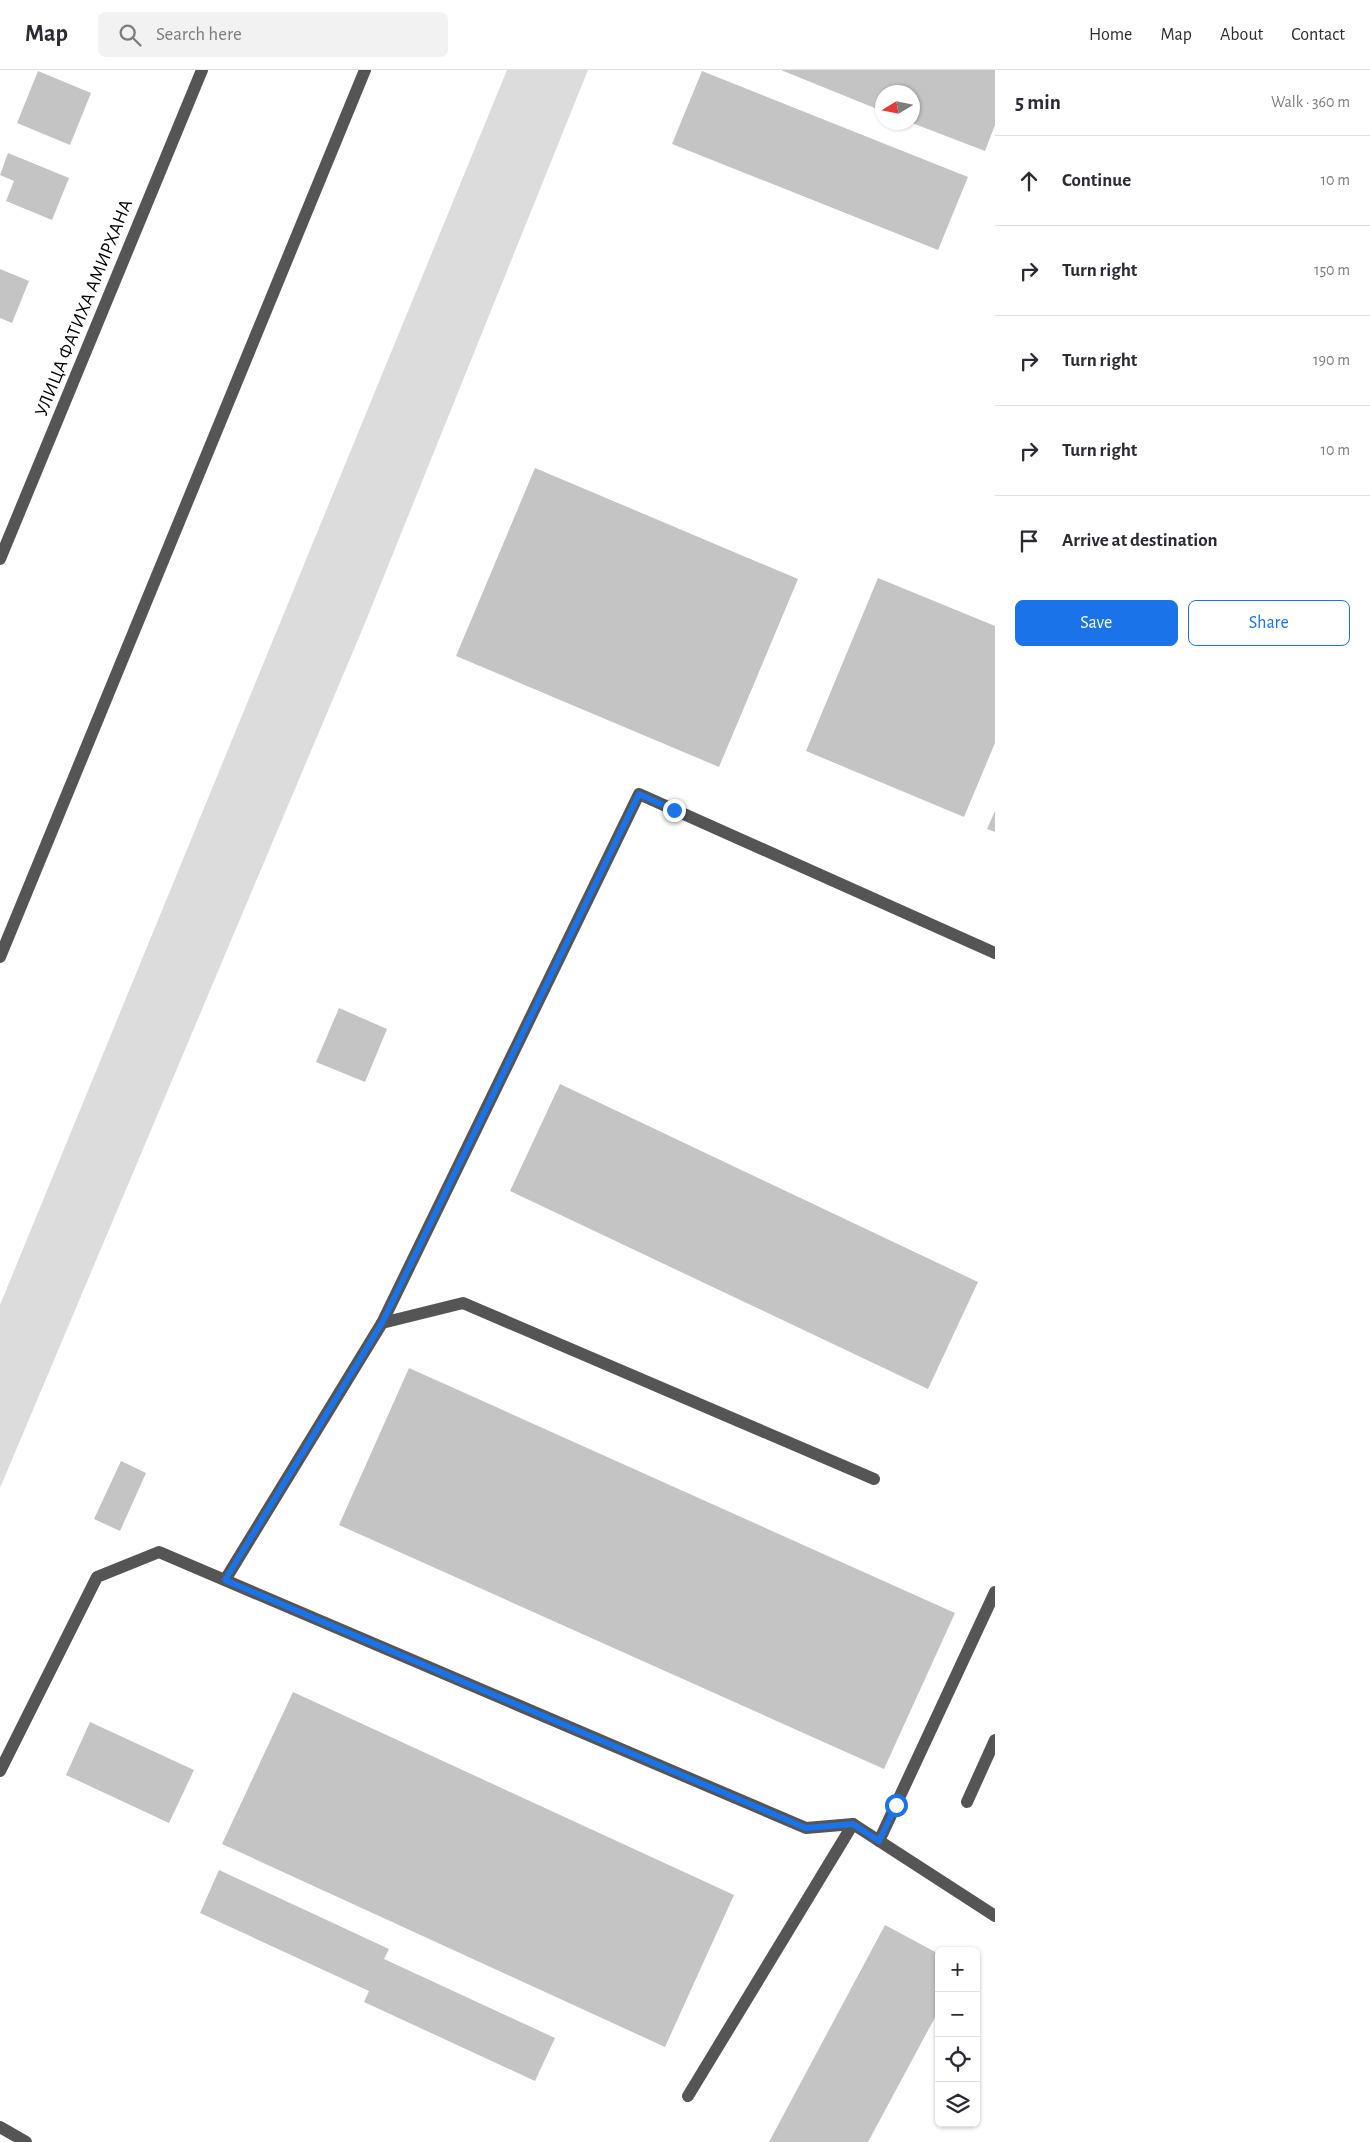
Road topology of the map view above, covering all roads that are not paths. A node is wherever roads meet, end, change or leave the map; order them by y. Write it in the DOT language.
graph roads {
  1 [pos="202,70"];
  2 [pos="365,70"];
  3 [pos="0,559"];
  4 [pos="995,953"];
  5 [pos="0,957"];
  6 [pos="382,1323"];
  7 [pos="874,1479"];
  8 [pos="225,1580"];
  9 [pos="995,1592"];
  10 [pos="995,1740"];
  11 [pos="0,1771"];
  12 [pos="967,1802"];
  13 [pos="853,1824"];
  14 [pos="879,1841"];
  15 [pos="995,1916"];
  16 [pos="688,2096"];
  17 [pos="0,2127"];
  18 [pos="26,2142"];
  1 -- 3 [label="street, УЛИЦА ФАТИХА АМИРХАНА"];
  2 -- 5 [label="street"];
  4 -- 6 [label="street"];
  6 -- 7 [label="street"];
  6 -- 8 [label="street"];
  8 -- 11 [label="street"];
  8 -- 13 [label="street"];
  9 -- 14 [label="street"];
  10 -- 12 [label="street"];
  13 -- 14 [label="street"];
  13 -- 16 [label="street"];
  14 -- 15 [label="street"];
  17 -- 18 [label="street"];
}
